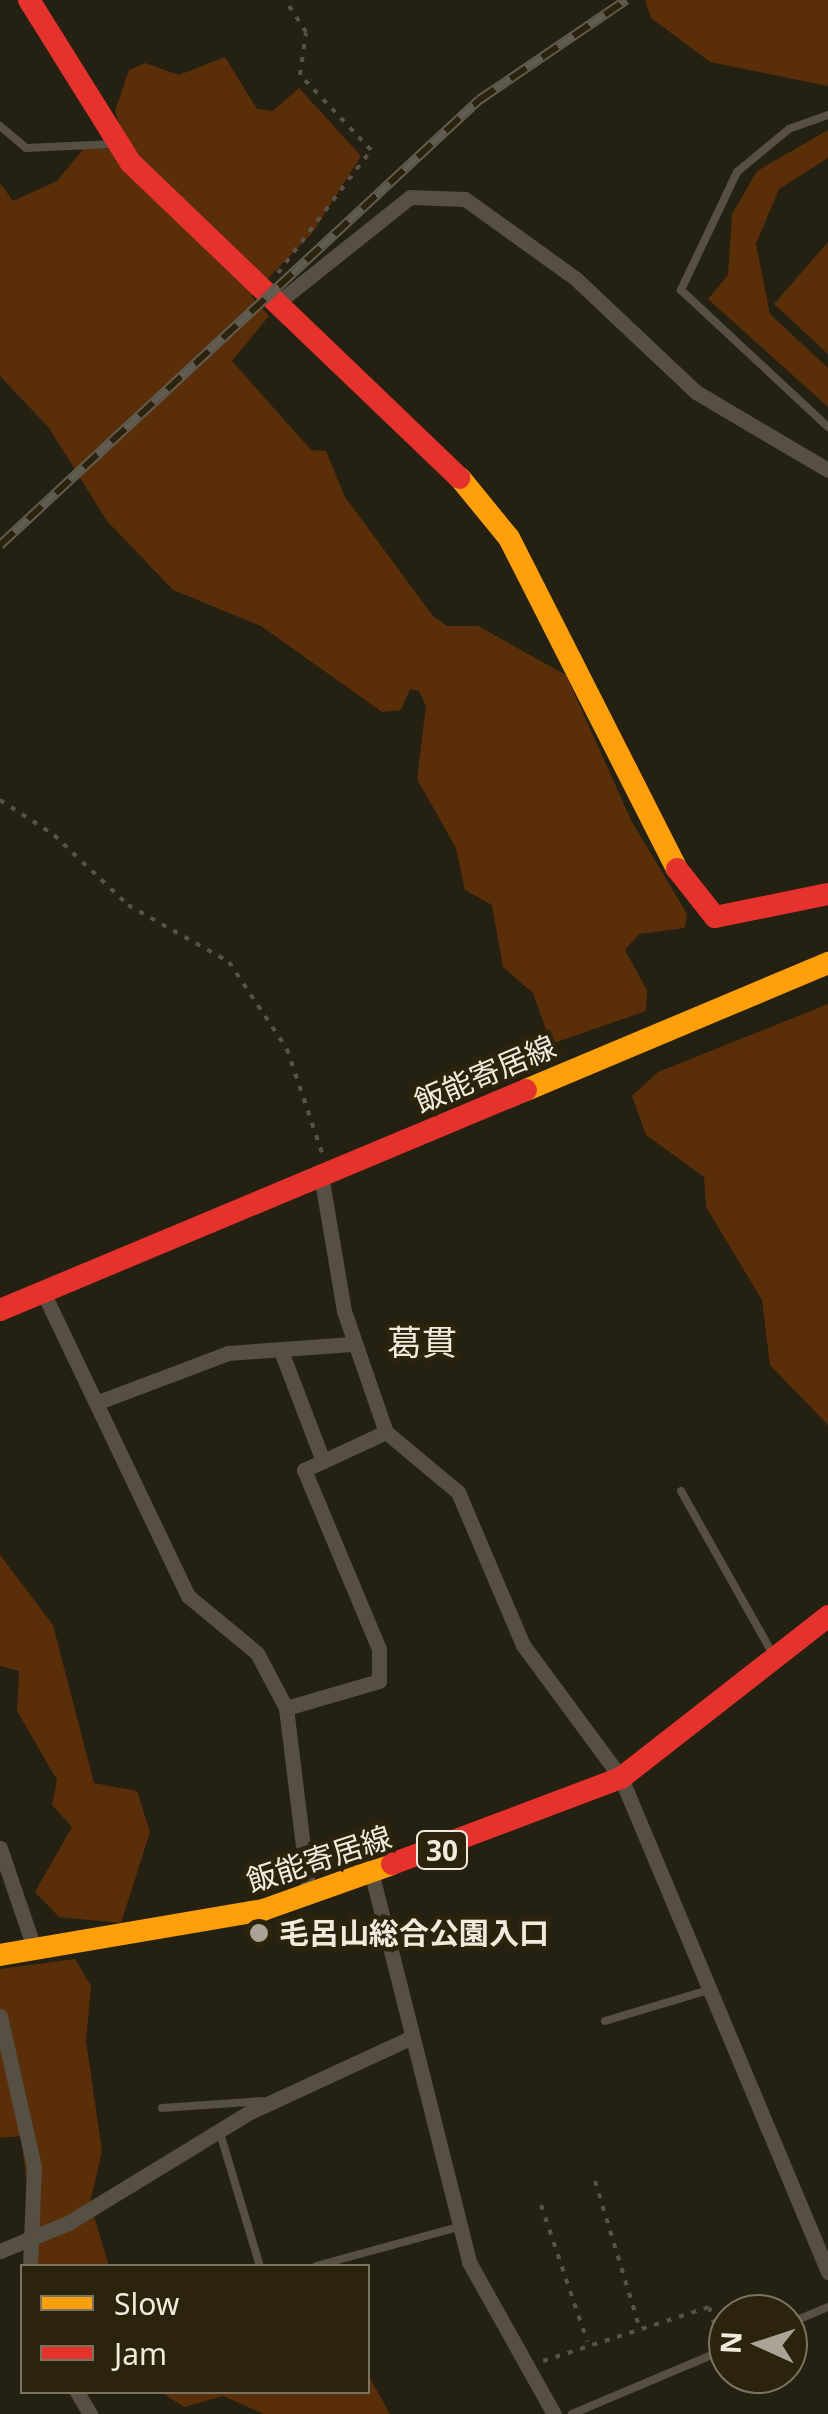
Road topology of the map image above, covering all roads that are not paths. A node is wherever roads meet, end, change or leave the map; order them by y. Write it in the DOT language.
graph roads {
  1 [pos="30,0"];
  2 [pos="828,116"];
  3 [pos="0,126"];
  4 [pos="119,144"];
  5 [pos="269,298"];
  6 [pos="828,427"];
  7 [pos="828,470"];
  8 [pos="828,894"];
  9 [pos="828,963"];
  10 [pos="325,1173"];
  11 [pos="42,1292"];
  12 [pos="0,1310"];
  13 [pos="352,1344"];
  14 [pos="281,1351"];
  15 [pos="101,1401"];
  16 [pos="386,1432"];
  17 [pos="323,1462"];
  18 [pos="681,1491"];
  19 [pos="828,1616"];
  20 [pos="773,1654"];
  21 [pos="286,1708"];
  22 [pos="622,1778"];
  23 [pos="0,1848"];
  24 [pos="372,1875"];
  25 [pos="309,1896"];
  26 [pos="35,1951"];
  27 [pos="0,1955"];
  28 [pos="712,1989"];
  29 [pos="0,2016"];
  30 [pos="605,2021"];
  31 [pos="412,2036"];
  32 [pos="272,2102"];
  33 [pos="162,2108"];
  34 [pos="219,2129"];
  35 [pos="460,2227"];
  36 [pos="30,2234"];
  37 [pos="0,2251"];
  38 [pos="30,2264"];
  39 [pos="259,2264"];
  40 [pos="323,2264"];
  41 [pos="828,2272"];
  42 [pos="708,2357"];
  43 [pos="554,2414"];
  44 [pos="572,2414"];
  1 -- 4 [label="main road"];
  2 -- 6 [label="lane"];
  3 -- 4 [label="lane"];
  4 -- 5 [label="main road"];
  5 -- 7 [label="street"];
  5 -- 8 [label="main road"];
  9 -- 10 [label="main road, 飯能寄居線"];
  10 -- 11 [label="main road, 飯能寄居線"];
  10 -- 13 [label="street"];
  11 -- 12 [label="main road, 飯能寄居線"];
  11 -- 15 [label="street"];
  13 -- 14 [label="street"];
  13 -- 16 [label="street"];
  14 -- 15 [label="street"];
  14 -- 17 [label="street"];
  15 -- 21 [label="street"];
  16 -- 17 [label="street"];
  16 -- 22 [label="street"];
  17 -- 21 [label="street"];
  18 -- 20 [label="lane"];
  19 -- 20 [label="main road, 飯能寄居線 / 30"];
  20 -- 22 [label="main road, 飯能寄居線 / 30"];
  21 -- 25 [label="street"];
  22 -- 24 [label="main road, 飯能寄居線 / 30"];
  22 -- 28 [label="street"];
  23 -- 26 [label="street"];
  24 -- 25 [label="main road, 飯能寄居線 / 30"];
  24 -- 31 [label="street"];
  25 -- 26 [label="main road, 飯能寄居線 / 30"];
  26 -- 27 [label="main road, 飯能寄居線 / 30"];
  28 -- 30 [label="lane"];
  28 -- 41 [label="street"];
  29 -- 36 [label="street"];
  31 -- 32 [label="street"];
  31 -- 35 [label="street"];
  32 -- 33 [label="lane"];
  32 -- 34 [label="street"];
  34 -- 36 [label="street"];
  34 -- 39 [label="lane"];
  35 -- 40 [label="lane"];
  35 -- 43 [label="street"];
  36 -- 37 [label="street"];
  36 -- 38 [label="street"];
  42 -- 44 [label="lane"];
}
